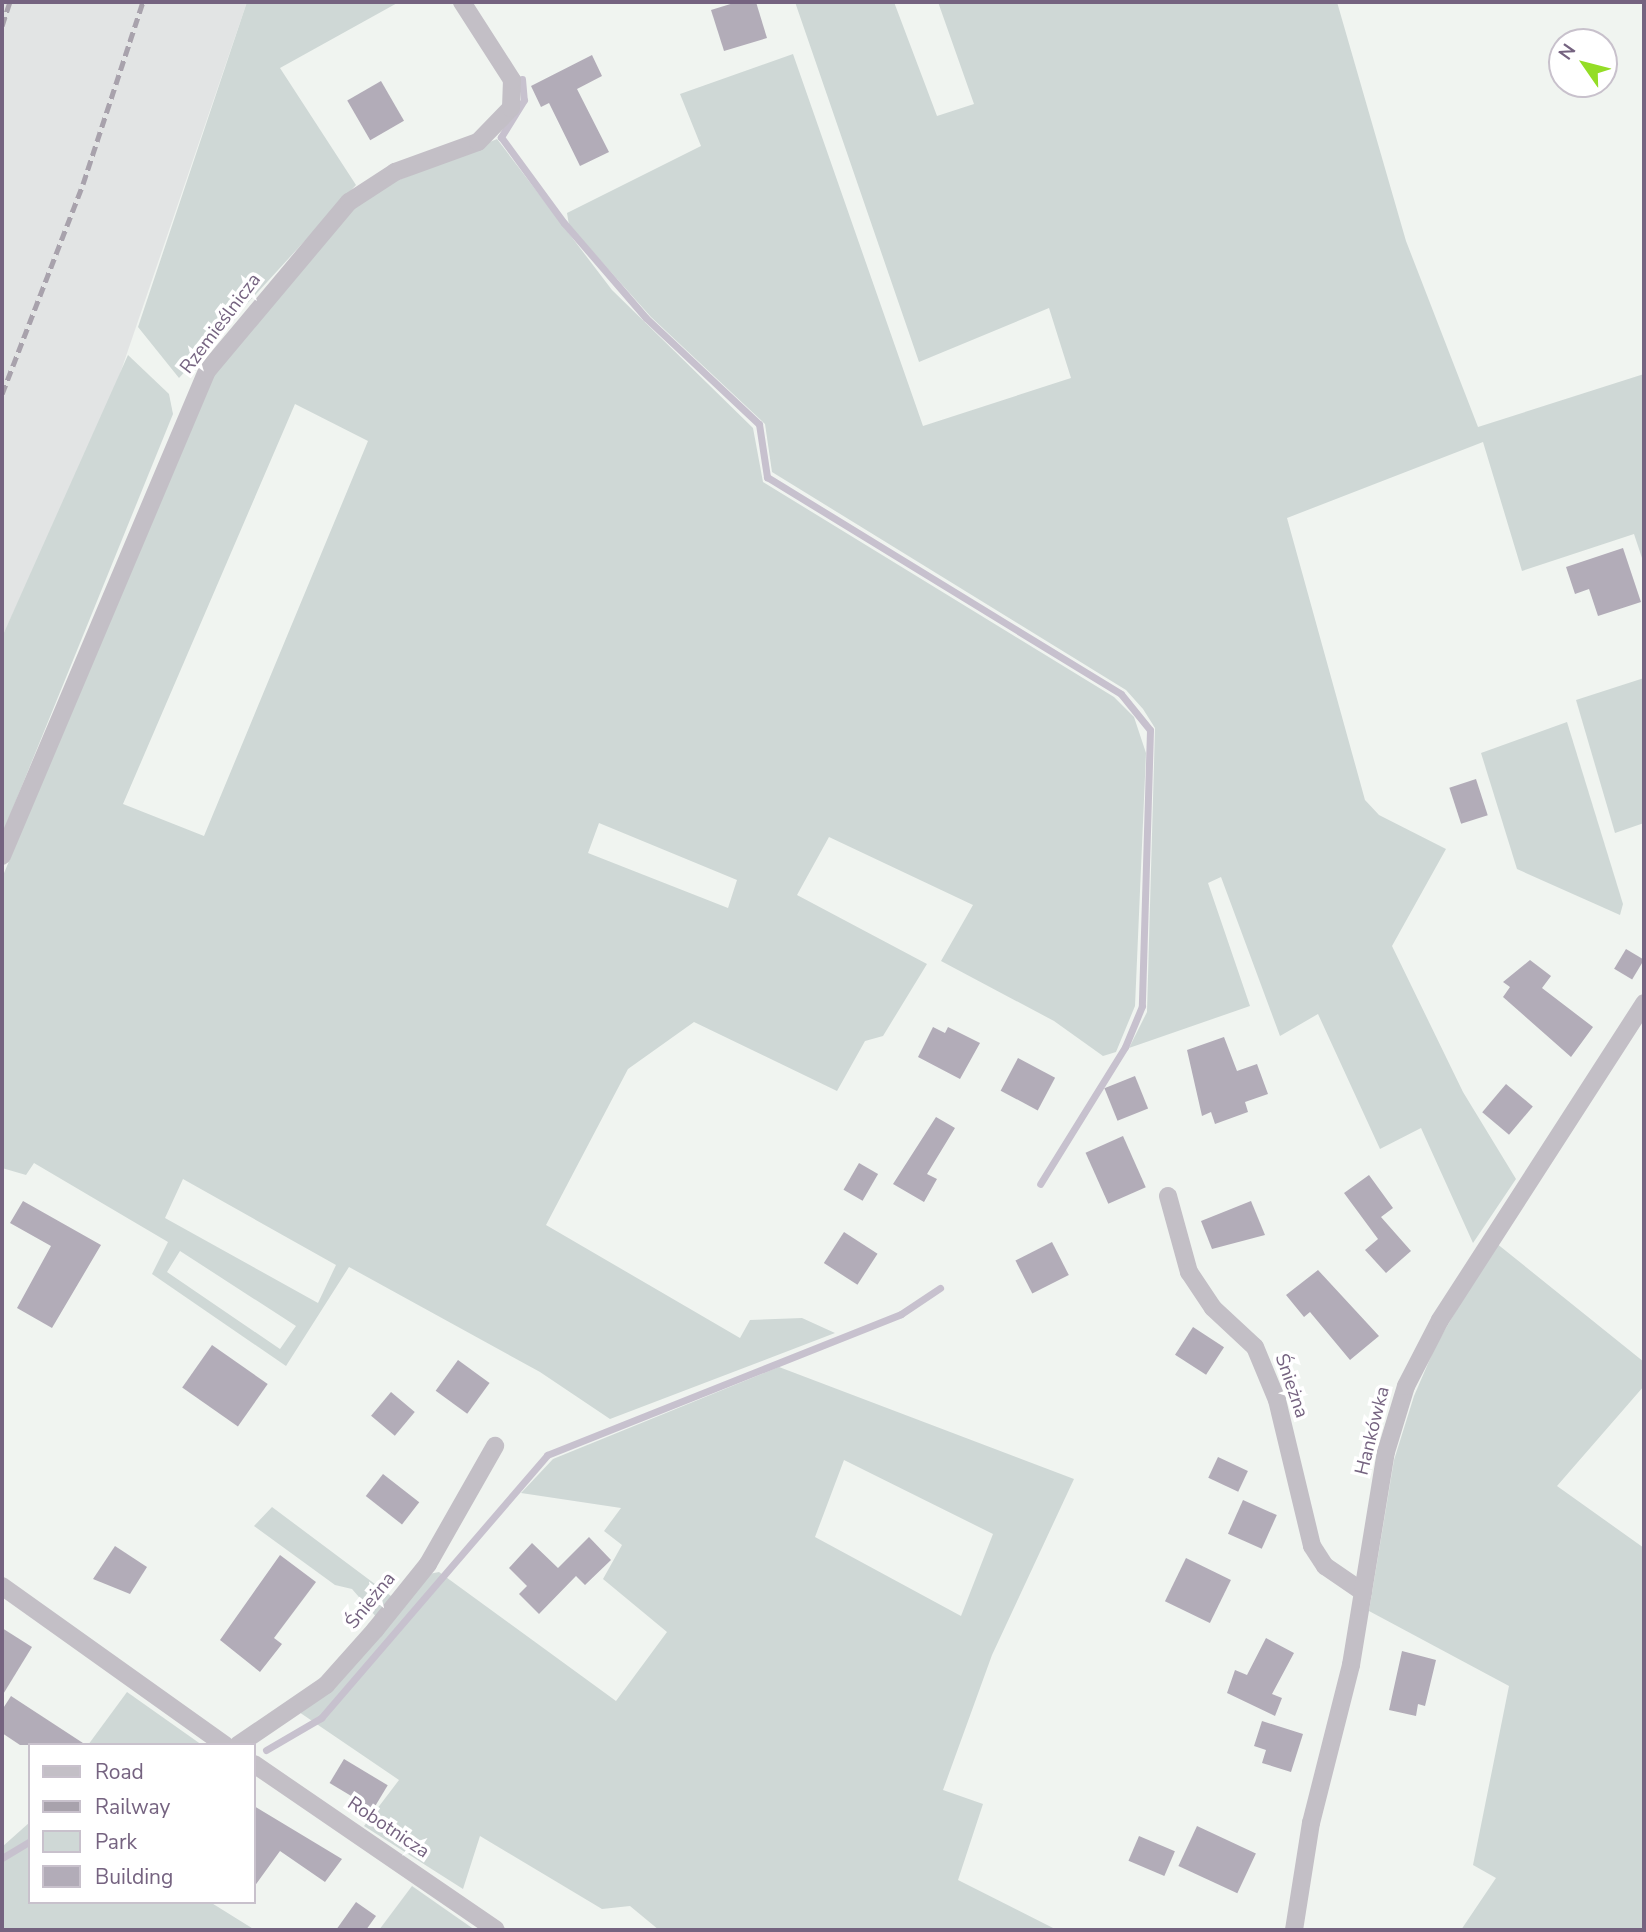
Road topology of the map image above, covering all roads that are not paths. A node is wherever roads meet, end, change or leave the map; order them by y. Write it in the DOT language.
graph roads {
  1 [pos="462,2"];
  2 [pos="2,856"];
  3 [pos="1644,1003"];
  4 [pos="1168,1196"];
  5 [pos="495,1446"];
  6 [pos="2,1586"];
  7 [pos="1363,1592"];
  8 [pos="222,1743"];
  9 [pos="241,1743"];
  10 [pos="256,1765"];
  11 [pos="496,1930"];
  12 [pos="1294,1930"];
  1 -- 2 [label="street, Rzemieślnicza"];
  3 -- 7 [label="street, Hankówka"];
  4 -- 7 [label="street, Śnieżna"];
  5 -- 9 [label="street, Śnieżna"];
  6 -- 8 [label="street"];
  7 -- 12 [label="street, Hankówka"];
  10 -- 11 [label="street, Robotnicza"];
}
